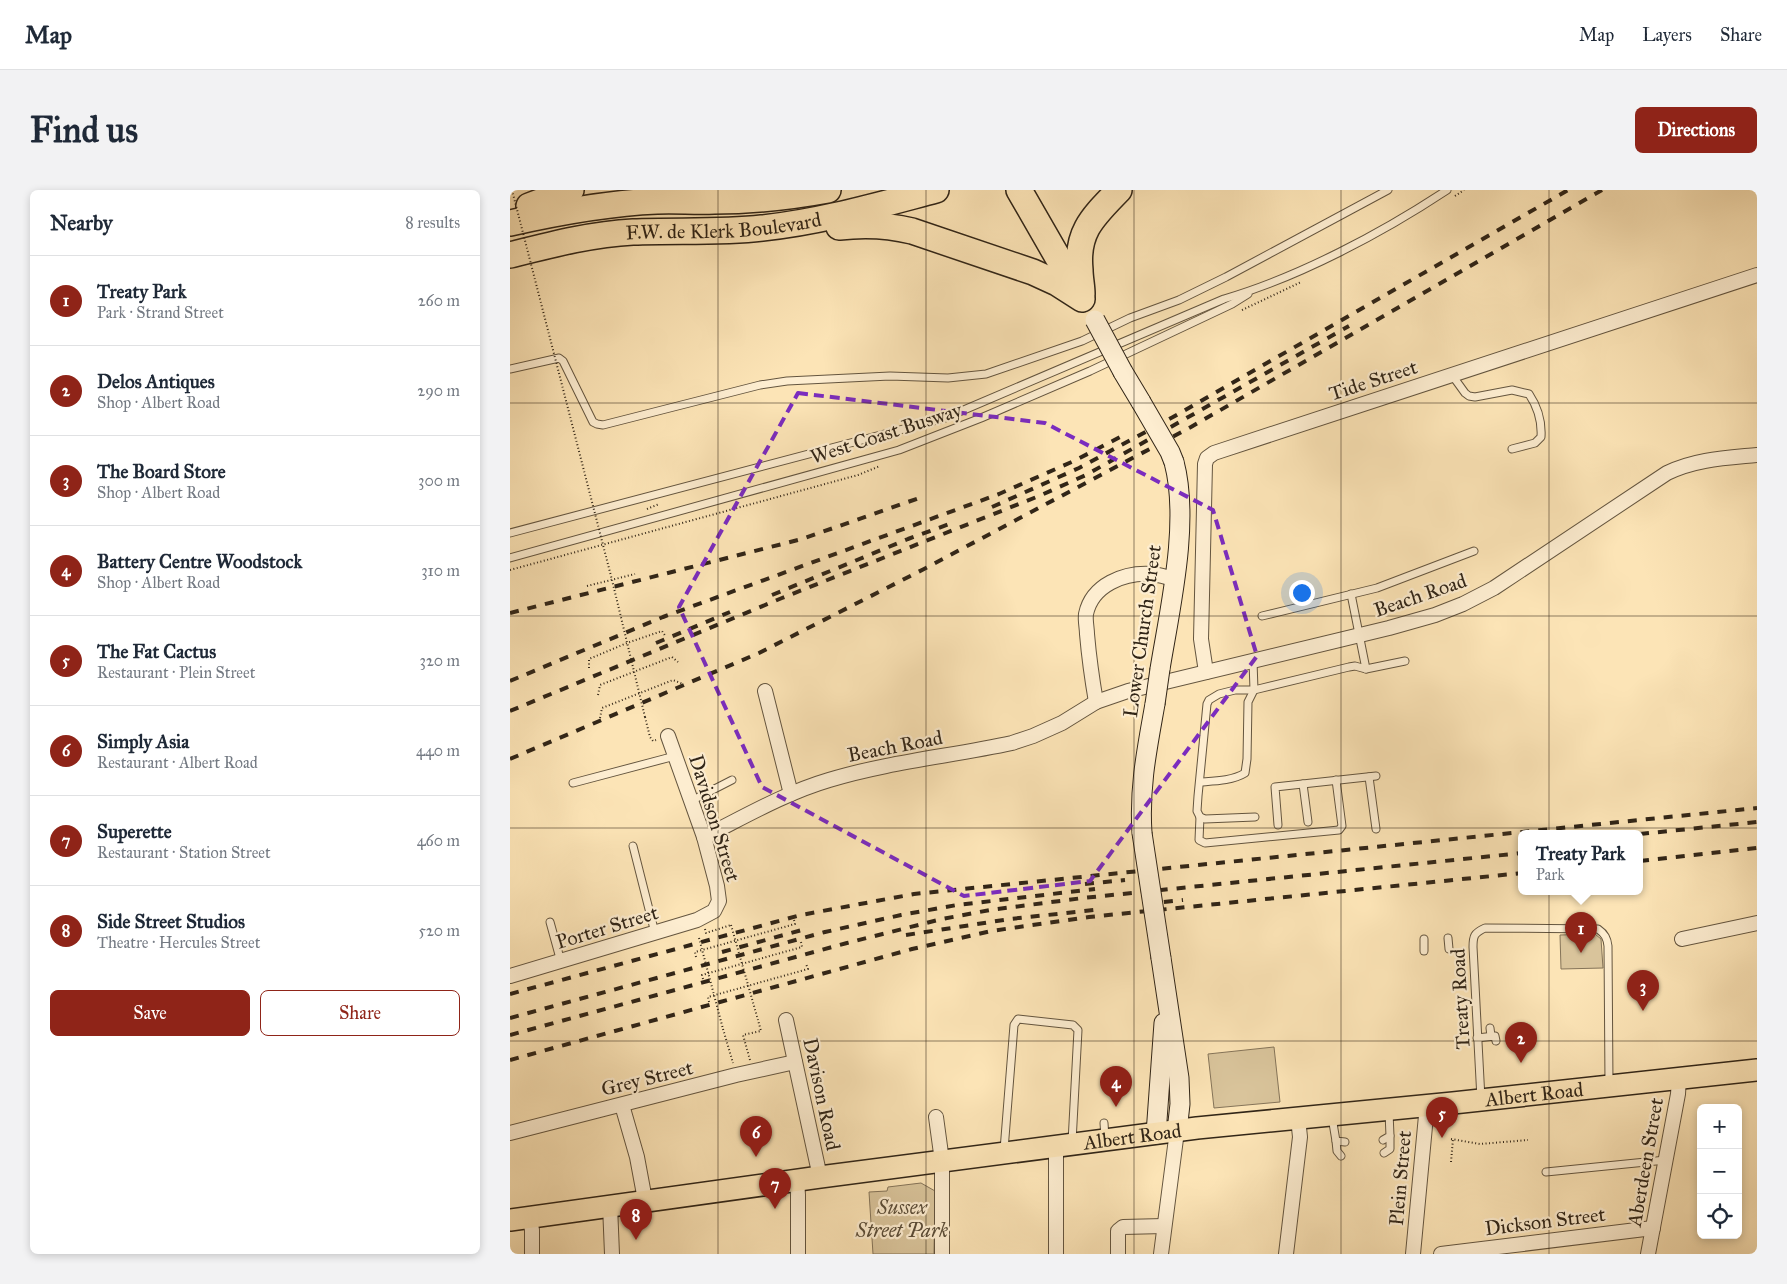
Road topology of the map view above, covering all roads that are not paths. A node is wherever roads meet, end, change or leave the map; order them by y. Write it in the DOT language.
graph roads {
  1 [pos="571,190"];
  2 [pos="828,190"];
  3 [pos="936,190"];
  4 [pos="1119,190"];
  5 [pos="1388,190"];
  6 [pos="1447,190"];
  7 [pos="1023,197"];
  8 [pos="510,213"];
  9 [pos="510,223"];
  10 [pos="763,228"];
  11 [pos="510,255"];
  12 [pos="1757,275"];
  13 [pos="1254,290"];
  14 [pos="1082,299"];
  15 [pos="510,369"];
  16 [pos="1452,376"];
  17 [pos="1512,449"];
  18 [pos="1757,455"];
  19 [pos="510,533"];
  20 [pos="1474,551"];
  21 [pos="510,558"];
  22 [pos="1174,579"];
  23 [pos="1351,594"];
  24 [pos="1262,616"];
  25 [pos="1359,636"];
  26 [pos="1253,661"];
  27 [pos="1405,661"];
  28 [pos="1366,669"];
  29 [pos="1206,672"];
  30 [pos="1254,690"];
  31 [pos="765,691"];
  32 [pos="1096,702"];
  33 [pos="668,736"];
  34 [pos="675,756"];
  35 [pos="732,780"];
  36 [pos="1336,780"];
  37 [pos="573,782"];
  38 [pos="1200,782"];
  39 [pos="1304,784"];
  40 [pos="791,794"];
  41 [pos="691,801"];
  42 [pos="1200,817"];
  43 [pos="1255,817"];
  44 [pos="1308,822"];
  45 [pos="1278,825"];
  46 [pos="1376,829"];
  47 [pos="704,837"];
  48 [pos="633,846"];
  49 [pos="714,911"];
  50 [pos="550,922"];
  51 [pos="1757,923"];
  52 [pos="655,933"];
  53 [pos="1448,938"];
  54 [pos="1682,938"];
  55 [pos="1424,939"];
  56 [pos="1449,949"];
  57 [pos="1424,951"];
  58 [pos="561,962"];
  59 [pos="510,976"];
  60 [pos="1166,992"];
  61 [pos="786,1020"];
  62 [pos="1490,1028"];
  63 [pos="1478,1038"];
  64 [pos="795,1062"];
  65 [pos="1757,1070"];
  66 [pos="1679,1078"];
  67 [pos="1610,1086"];
  68 [pos="1481,1099"];
  69 [pos="622,1105"];
  70 [pos="1427,1105"];
  71 [pos="1389,1109"];
  72 [pos="1332,1114"];
  73 [pos="936,1117"];
  74 [pos="1298,1118"];
  75 [pos="1177,1131"];
  76 [pos="510,1133"];
  77 [pos="1156,1134"];
  78 [pos="1336,1141"];
  79 [pos="1345,1142"];
  80 [pos="1064,1146"];
  81 [pos="1004,1153"];
  82 [pos="1384,1153"];
  83 [pos="1341,1156"];
  84 [pos="1666,1160"];
  85 [pos="942,1161"];
  86 [pos="1546,1172"];
  87 [pos="820,1176"];
  88 [pos="796,1180"];
  89 [pos="645,1200"];
  90 [pos="610,1205"];
  91 [pos="520,1218"];
  92 [pos="1164,1226"];
  93 [pos="1653,1228"];
  94 [pos="532,1254"];
  95 [pos="612,1254"];
  96 [pos="798,1254"];
  97 [pos="942,1254"];
  98 [pos="1056,1254"];
  99 [pos="1118,1254"];
  100 [pos="1161,1254"];
  101 [pos="1286,1254"];
  102 [pos="1413,1254"];
  103 [pos="1441,1254"];
  104 [pos="1648,1254"];
  1 -- 8 [label="highway"];
  2 -- 9 [label="highway, F.W. de Klerk Boulevard"];
  3 -- 10 [label="highway, F.W. de Klerk Boulevard"];
  4 -- 14 [label="highway"];
  5 -- 15 [label="lane"];
  6 -- 13 [label="lane, West Coast Busway"];
  7 -- 14 [label="highway"];
  10 -- 11 [label="highway, F.W. de Klerk Boulevard"];
  10 -- 14 [label="highway"];
  12 -- 16 [label="street, Tide Street"];
  13 -- 19 [label="lane, West Coast Busway"];
  13 -- 21 [label="lane, West Coast Busway"];
  14 -- 22 [label="main road, Lower Church Street, bridge"];
  16 -- 17 [label="lane"];
  16 -- 29 [label="street, Tide Street"];
  18 -- 25 [label="street, Beach Road"];
  20 -- 23 [label="lane"];
  22 -- 32 [label="street"];
  22 -- 60 [label="main road, Lower Church Street, bridge"];
  23 -- 24 [label="lane"];
  23 -- 25 [label="lane"];
  25 -- 26 [label="street, Beach Road"];
  25 -- 28 [label="lane"];
  26 -- 29 [label="street, Beach Road"];
  26 -- 30 [label="lane"];
  27 -- 28 [label="lane"];
  28 -- 30 [label="lane"];
  29 -- 32 [label="street, Beach Road"];
  30 -- 38 [label="lane"];
  30 -- 38 [label="lane"];
  31 -- 40 [label="street"];
  32 -- 40 [label="street, Beach Road"];
  33 -- 34 [label="street, Davidson Street"];
  34 -- 37 [label="lane"];
  34 -- 41 [label="street, Davidson Street"];
  35 -- 41 [label="lane"];
  36 -- 39 [label="lane"];
  36 -- 42 [label="lane"];
  36 -- 46 [label="lane"];
  38 -- 42 [label="lane"];
  39 -- 44 [label="lane"];
  39 -- 45 [label="lane"];
  40 -- 47 [label="street, Beach Road"];
  41 -- 47 [label="street, Davidson Street"];
  42 -- 43 [label="lane"];
  47 -- 49 [label="street, Davidson Street"];
  48 -- 52 [label="lane"];
  49 -- 52 [label="street, Porter Street"];
  50 -- 58 [label="lane"];
  51 -- 54 [label="street"];
  52 -- 58 [label="street, Porter Street"];
  53 -- 56 [label="lane"];
  55 -- 57 [label="lane"];
  58 -- 59 [label="street, Porter Street"];
  60 -- 75 [label="main road, Lower Church Street"];
  60 -- 77 [label="main road, Lower Church Street"];
  61 -- 64 [label="street, Davison Road"];
  62 -- 63 [label="lane"];
  63 -- 67 [label="lane, Treaty Road"];
  63 -- 68 [label="lane, Treaty Road"];
  64 -- 69 [label="street, Grey Street"];
  64 -- 87 [label="street, Davison Road"];
  65 -- 66 [label="main road, Albert Road"];
  66 -- 67 [label="main road, Albert Road"];
  66 -- 84 [label="street, Aberdeen Street"];
  67 -- 68 [label="main road, Albert Road"];
  68 -- 70 [label="main road, Albert Road"];
  69 -- 76 [label="street, Grey Street"];
  69 -- 89 [label="street"];
  70 -- 71 [label="main road, Albert Road"];
  70 -- 102 [label="street, Plein Street"];
  71 -- 72 [label="main road, Albert Road"];
  71 -- 82 [label="lane"];
  72 -- 74 [label="main road, Albert Road"];
  72 -- 78 [label="lane"];
  73 -- 85 [label="street"];
  74 -- 75 [label="main road, Albert Road"];
  74 -- 101 [label="street"];
  75 -- 77 [label="main road, Albert Road"];
  75 -- 92 [label="street"];
  77 -- 80 [label="main road, Albert Road"];
  78 -- 79 [label="lane"];
  78 -- 83 [label="lane"];
  80 -- 81 [label="main road, Albert Road"];
  80 -- 81 [label="lane"];
  80 -- 98 [label="street"];
  81 -- 85 [label="main road, Albert Road"];
  84 -- 86 [label="lane"];
  84 -- 93 [label="street, Aberdeen Street"];
  85 -- 87 [label="main road, Albert Road"];
  85 -- 97 [label="street"];
  87 -- 88 [label="main road, Albert Road"];
  88 -- 89 [label="main road, Albert Road"];
  88 -- 96 [label="street"];
  89 -- 90 [label="main road, Albert Road"];
  90 -- 91 [label="main road, Albert Road"];
  90 -- 95 [label="street"];
  91 -- 94 [label="street"];
  92 -- 99 [label="street"];
  92 -- 100 [label="street"];
  93 -- 103 [label="street, Dickson Street"];
  93 -- 104 [label="street, Aberdeen Street"];
}
